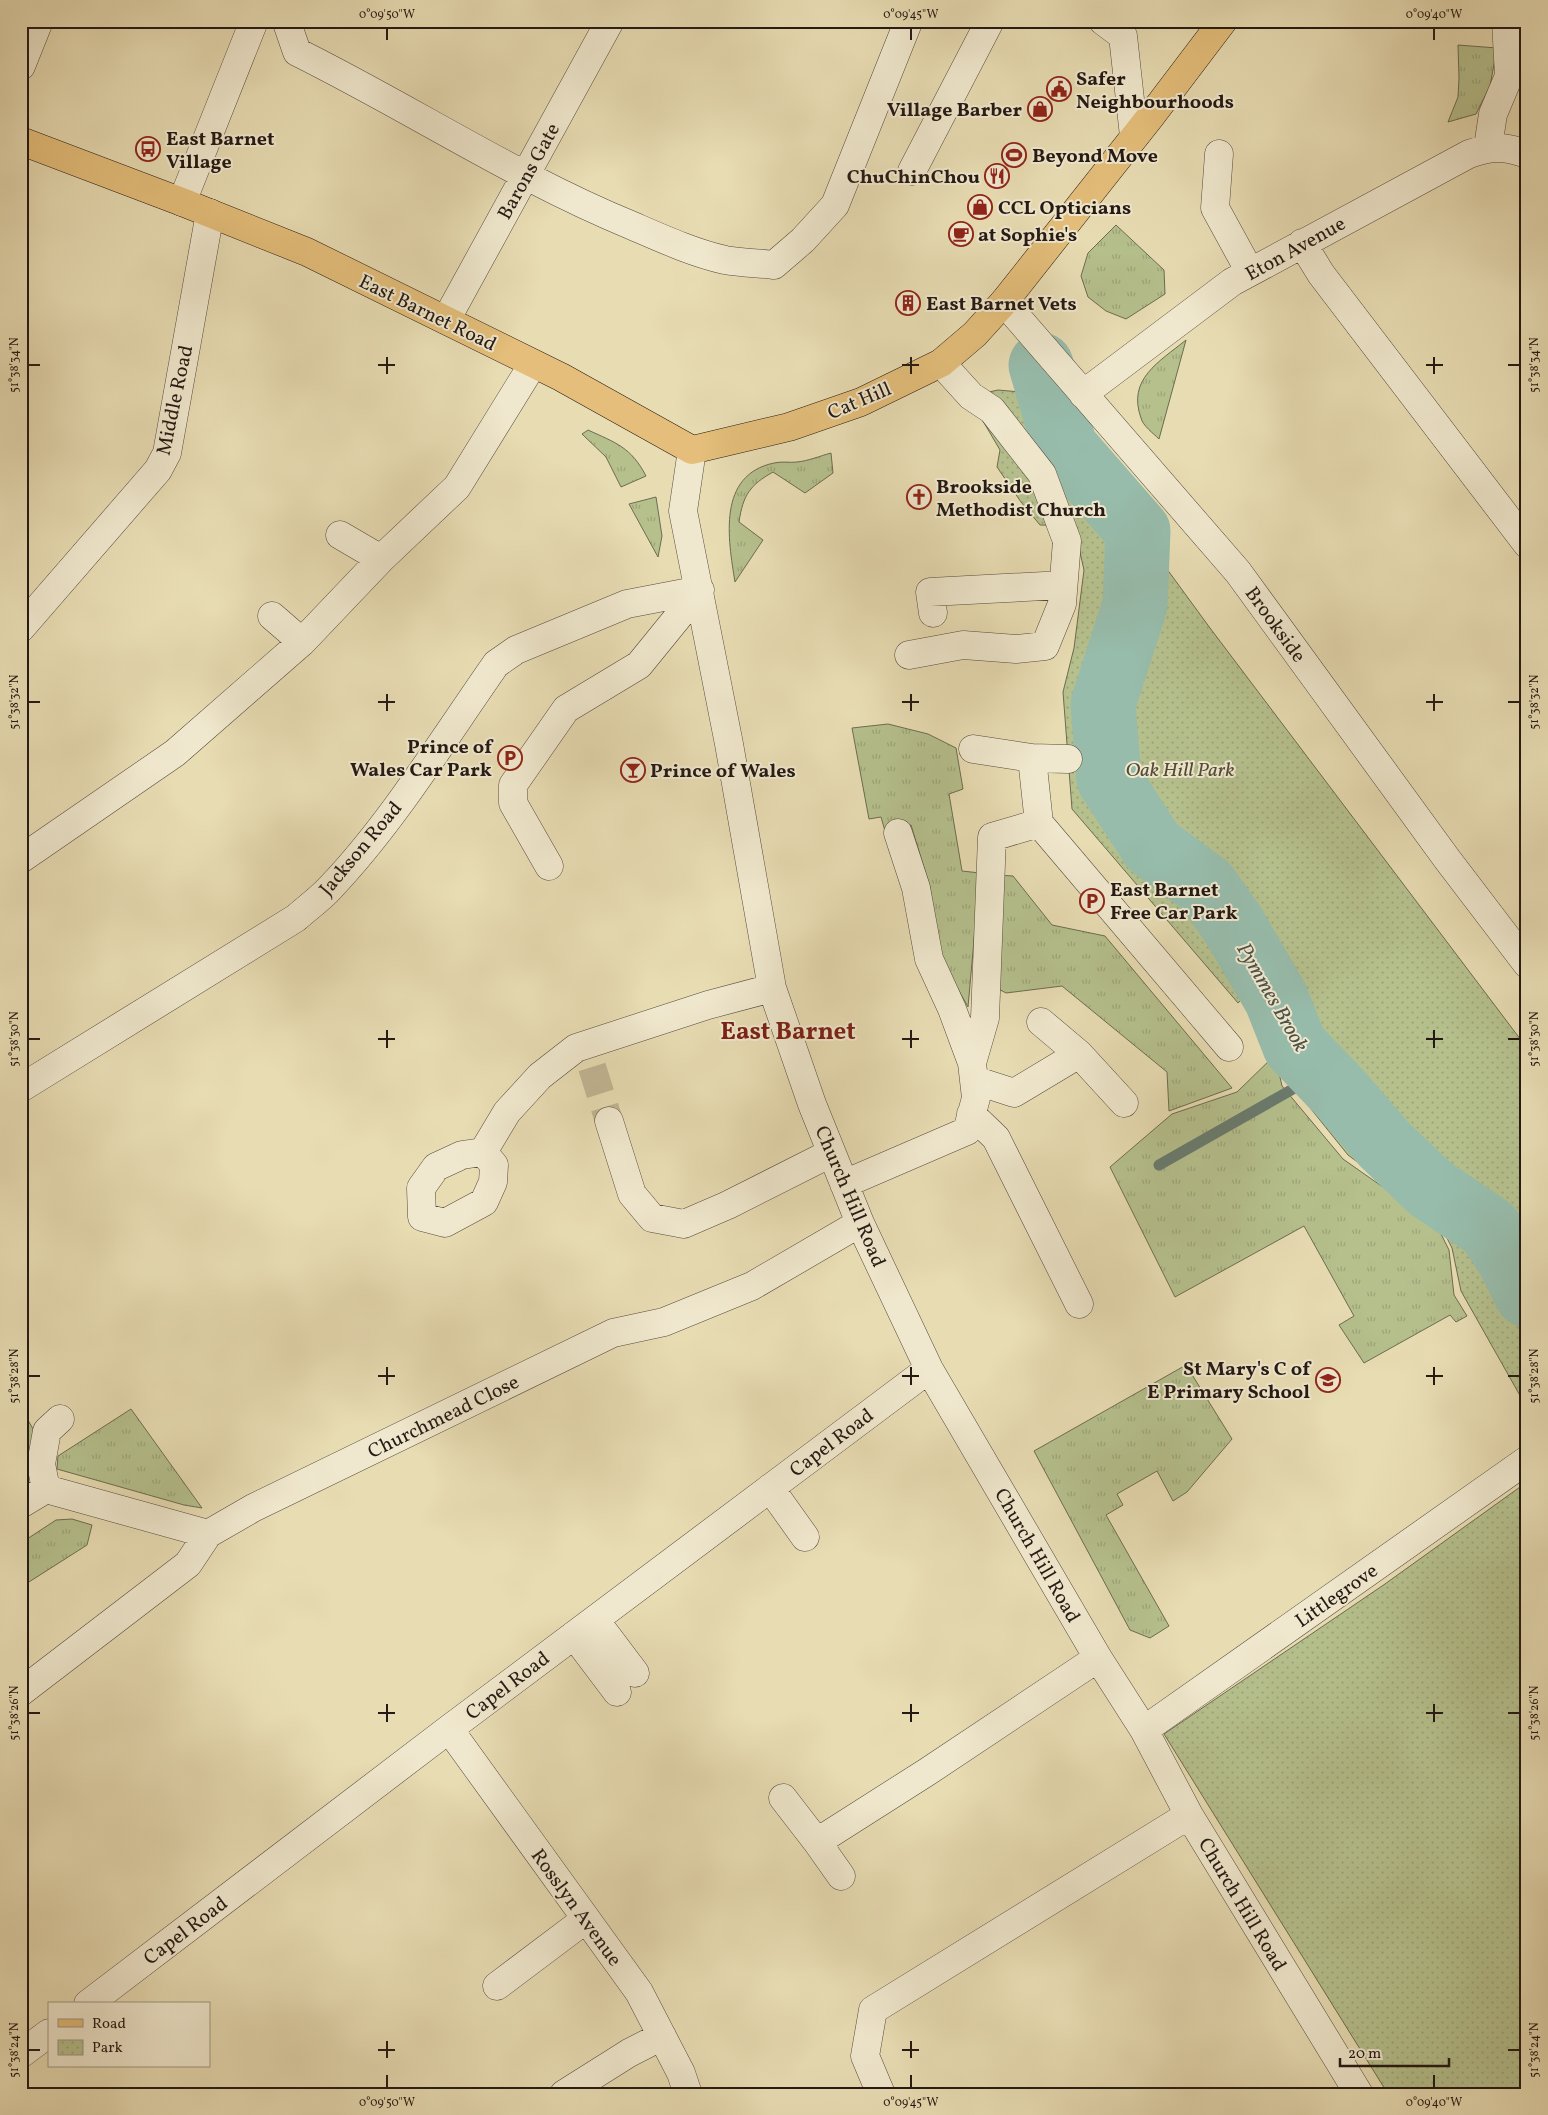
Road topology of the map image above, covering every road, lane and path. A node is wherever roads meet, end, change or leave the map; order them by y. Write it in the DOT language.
graph roads {
  1 [pos="39,21"];
  2 [pos="254,21"];
  3 [pos="288,21"];
  4 [pos="610,21"];
  5 [pos="990,21"];
  6 [pos="1103,21"];
  7 [pos="1506,21"];
  8 [pos="1215,24"];
  9 [pos="907,25"];
  10 [pos="21,66"];
  11 [pos="1134,136"];
  12 [pos="21,141"];
  13 [pos="1488,147"];
  14 [pos="1220,154"];
  15 [pos="1527,154"];
  16 [pos="912,171"];
  17 [pos="525,176"];
  18 [pos="182,202"];
  19 [pos="210,213"];
  20 [pos="1302,243"];
  21 [pos="1250,272"];
  22 [pos="1004,302"];
  23 [pos="446,320"];
  24 [pos="941,363"];
  25 [pos="533,364"];
  26 [pos="1083,394"];
  27 [pos="692,450"];
  28 [pos="340,535"];
  29 [pos="1527,544"];
  30 [pos="381,559"];
  31 [pos="1063,585"];
  32 [pos="700,590"];
  33 [pos="933,613"];
  34 [pos="272,616"];
  35 [pos="21,628"];
  36 [pos="302,642"];
  37 [pos="909,655"];
  38 [pos="973,748"];
  39 [pos="1032,758"];
  40 [pos="1068,760"];
  41 [pos="1039,822"];
  42 [pos="898,833"];
  43 [pos="21,860"];
  44 [pos="549,866"];
  45 [pos="1527,964"];
  46 [pos="772,988"];
  47 [pos="1041,1022"];
  48 [pos="1228,1048"];
  49 [pos="1079,1054"];
  50 [pos="973,1071"];
  51 [pos="21,1088"];
  52 [pos="1124,1103"];
  53 [pos="971,1114"];
  54 [pos="610,1121"];
  55 [pos="483,1152"];
  56 [pos="831,1153"];
  57 [pos="844,1184"];
  58 [pos="860,1223"];
  59 [pos="1079,1304"];
  60 [pos="929,1369"];
  61 [pos="60,1419"];
  62 [pos="1527,1460"];
  63 [pos="770,1488"];
  64 [pos="46,1489"];
  65 [pos="21,1504"];
  66 [pos="208,1534"];
  67 [pos="804,1537"];
  68 [pos="584,1627"];
  69 [pos="1098,1658"];
  70 [pos="626,1682"];
  71 [pos="21,1692"];
  72 [pos="449,1729"];
  73 [pos="1144,1730"];
  74 [pos="783,1798"];
  75 [pos="1188,1815"];
  76 [pos="817,1842"];
  77 [pos="842,1876"];
  78 [pos="586,1919"];
  79 [pos="498,1986"];
  80 [pos="91,2002"];
  81 [pos="48,2034"];
  82 [pos="662,2036"];
  83 [pos="21,2054"];
  84 [pos="564,2094"];
  85 [pos="688,2094"];
  86 [pos="881,2094"];
  87 [pos="1359,2094"];
  1 -- 10 [label="street"];
  2 -- 18 [label="street"];
  3 -- 17 [label="street"];
  4 -- 17 [label="street, Barons Gate"];
  5 -- 16 [label="street"];
  6 -- 11 [label="street"];
  7 -- 13 [label="street"];
  8 -- 11 [label="main road, Cat Hill"];
  9 -- 17 [label="street"];
  11 -- 22 [label="main road, Cat Hill"];
  12 -- 18 [label="main road, East Barnet Road"];
  13 -- 15 [label="street, Eton Avenue"];
  13 -- 20 [label="street, Eton Avenue"];
  14 -- 21 [label="street"];
  17 -- 23 [label="street, Barons Gate"];
  18 -- 19 [label="main road, East Barnet Road"];
  19 -- 23 [label="main road, East Barnet Road"];
  19 -- 35 [label="street, Middle Road"];
  20 -- 21 [label="street, Eton Avenue"];
  20 -- 29 [label="street"];
  21 -- 26 [label="street, Eton Avenue"];
  22 -- 24 [label="main road, Cat Hill"];
  22 -- 26 [label="street, Brookside"];
  23 -- 25 [label="main road, East Barnet Road"];
  24 -- 27 [label="main road, Cat Hill"];
  24 -- 31 [label="street"];
  25 -- 27 [label="main road, East Barnet Road"];
  25 -- 30 [label="street"];
  26 -- 45 [label="street, Brookside"];
  27 -- 32 [label="street"];
  28 -- 30 [label="street"];
  30 -- 36 [label="street"];
  31 -- 33 [label="street"];
  31 -- 37 [label="street"];
  32 -- 44 [label="street"];
  32 -- 46 [label="street, Church Hill Road"];
  32 -- 51 [label="street, Jackson Road"];
  34 -- 36 [label="street"];
  36 -- 43 [label="street"];
  38 -- 39 [label="street"];
  39 -- 40 [label="street"];
  39 -- 41 [label="street"];
  41 -- 48 [label="street"];
  41 -- 50 [label="street"];
  42 -- 50 [label="street"];
  46 -- 55 [label="street"];
  46 -- 56 [label="street, Church Hill Road"];
  47 -- 49 [label="street"];
  49 -- 50 [label="street"];
  49 -- 52 [label="street"];
  50 -- 53 [label="street"];
  53 -- 57 [label="street"];
  53 -- 59 [label="street"];
  54 -- 56 [label="street"];
  56 -- 57 [label="street, Church Hill Road"];
  57 -- 58 [label="street, Church Hill Road"];
  58 -- 60 [label="street, Church Hill Road"];
  58 -- 66 [label="street, Churchmead Close"];
  60 -- 63 [label="street, Capel Road"];
  60 -- 69 [label="street, Church Hill Road"];
  61 -- 64 [label="street"];
  62 -- 73 [label="street, Littlegrove"];
  63 -- 67 [label="street"];
  63 -- 68 [label="street, Capel Road"];
  64 -- 65 [label="street"];
  64 -- 66 [label="street"];
  66 -- 71 [label="street"];
  68 -- 70 [label="street"];
  68 -- 72 [label="street, Capel Road"];
  69 -- 73 [label="street, Church Hill Road"];
  69 -- 76 [label="street"];
  72 -- 78 [label="street, Rosslyn Avenue"];
  72 -- 80 [label="street, Capel Road"];
  73 -- 75 [label="street, Church Hill Road"];
  74 -- 76 [label="street"];
  75 -- 86 [label="street"];
  75 -- 87 [label="street, Church Hill Road"];
  76 -- 77 [label="street"];
  78 -- 79 [label="street"];
  78 -- 82 [label="street, Rosslyn Avenue"];
  81 -- 83 [label="street"];
  82 -- 84 [label="street"];
  82 -- 85 [label="street, Rosslyn Avenue"];
}
